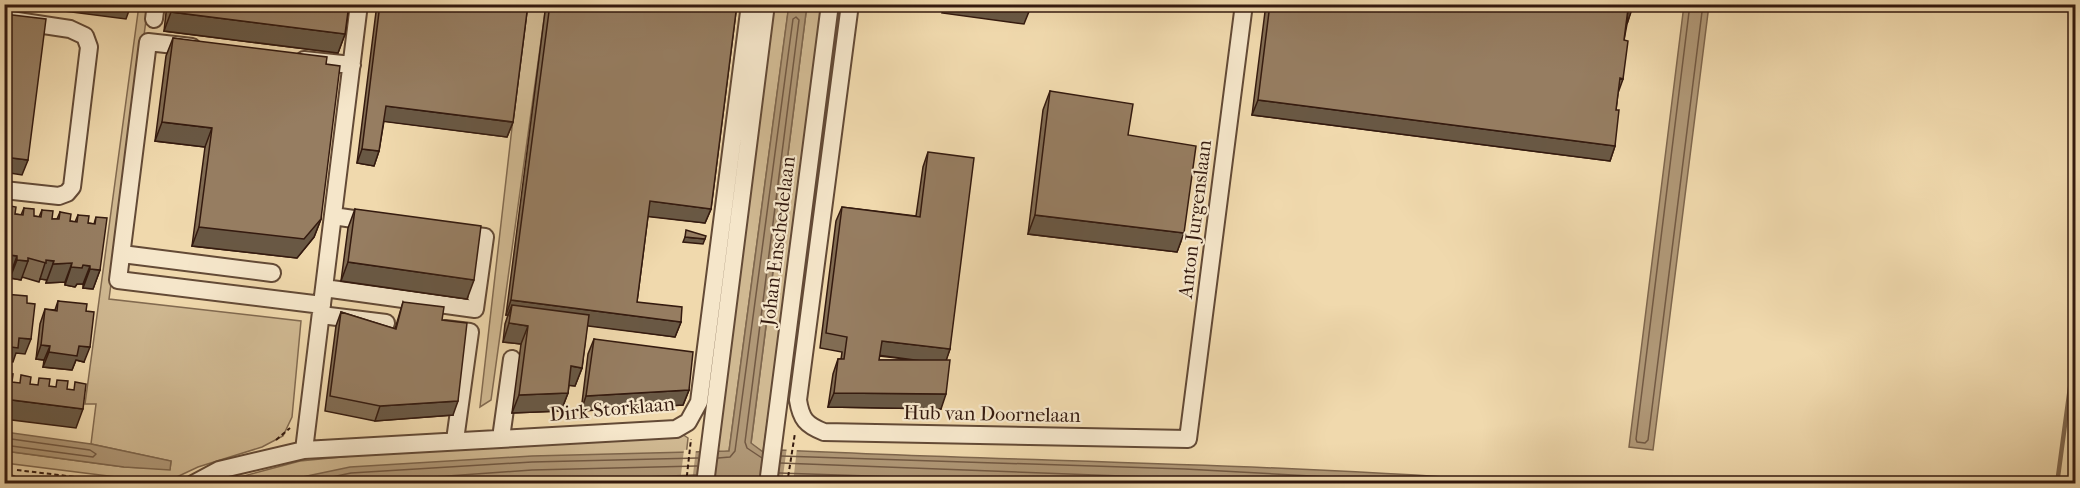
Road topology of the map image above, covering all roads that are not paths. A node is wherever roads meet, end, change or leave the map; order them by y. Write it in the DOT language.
graph roads {
  1 [pos="359,4"];
  2 [pos="750,4"];
  3 [pos="766,4"];
  4 [pos="830,4"];
  5 [pos="850,4"];
  6 [pos="1244,4"];
  7 [pos="4,19"];
  8 [pos="205,49"];
  9 [pos="284,58"];
  10 [pos="352,65"];
  11 [pos="4,190"];
  12 [pos="333,216"];
  13 [pos="391,224"];
  14 [pos="438,231"];
  15 [pos="122,254"];
  16 [pos="272,273"];
  17 [pos="324,288"];
  18 [pos="321,310"];
  19 [pos="386,323"];
  20 [pos="442,329"];
  21 [pos="512,359"];
  22 [pos="501,438"];
  23 [pos="1188,439"];
  24 [pos="456,440"];
  25 [pos="304,450"];
  26 [pos="13,476"];
  27 [pos="188,480"];
  28 [pos="4,483"];
  29 [pos="705,483"];
  30 [pos="768,483"];
  1 -- 10 [label="street"];
  2 -- 22 [label="street, Dirk Storklaan"];
  3 -- 29 [label="street"];
  4 -- 30 [label="street, Johan Enschedelaan"];
  5 -- 23 [label="street, Hub van Doornelaan"];
  6 -- 23 [label="street, Anton Jurgenslaan"];
  7 -- 11 [label="street"];
  8 -- 15 [label="street"];
  9 -- 10 [label="street"];
  10 -- 12 [label="street"];
  12 -- 13 [label="street"];
  12 -- 17 [label="street"];
  14 -- 17 [label="street"];
  15 -- 16 [label="street"];
  15 -- 18 [label="street"];
  17 -- 18 [label="street"];
  18 -- 19 [label="street"];
  18 -- 25 [label="street"];
  20 -- 24 [label="street"];
  21 -- 22 [label="street"];
  22 -- 24 [label="street, Dirk Storklaan"];
  24 -- 25 [label="street, Dirk Storklaan"];
  25 -- 27 [label="street, Dirk Storklaan"];
  26 -- 28 [label="street"];
}
